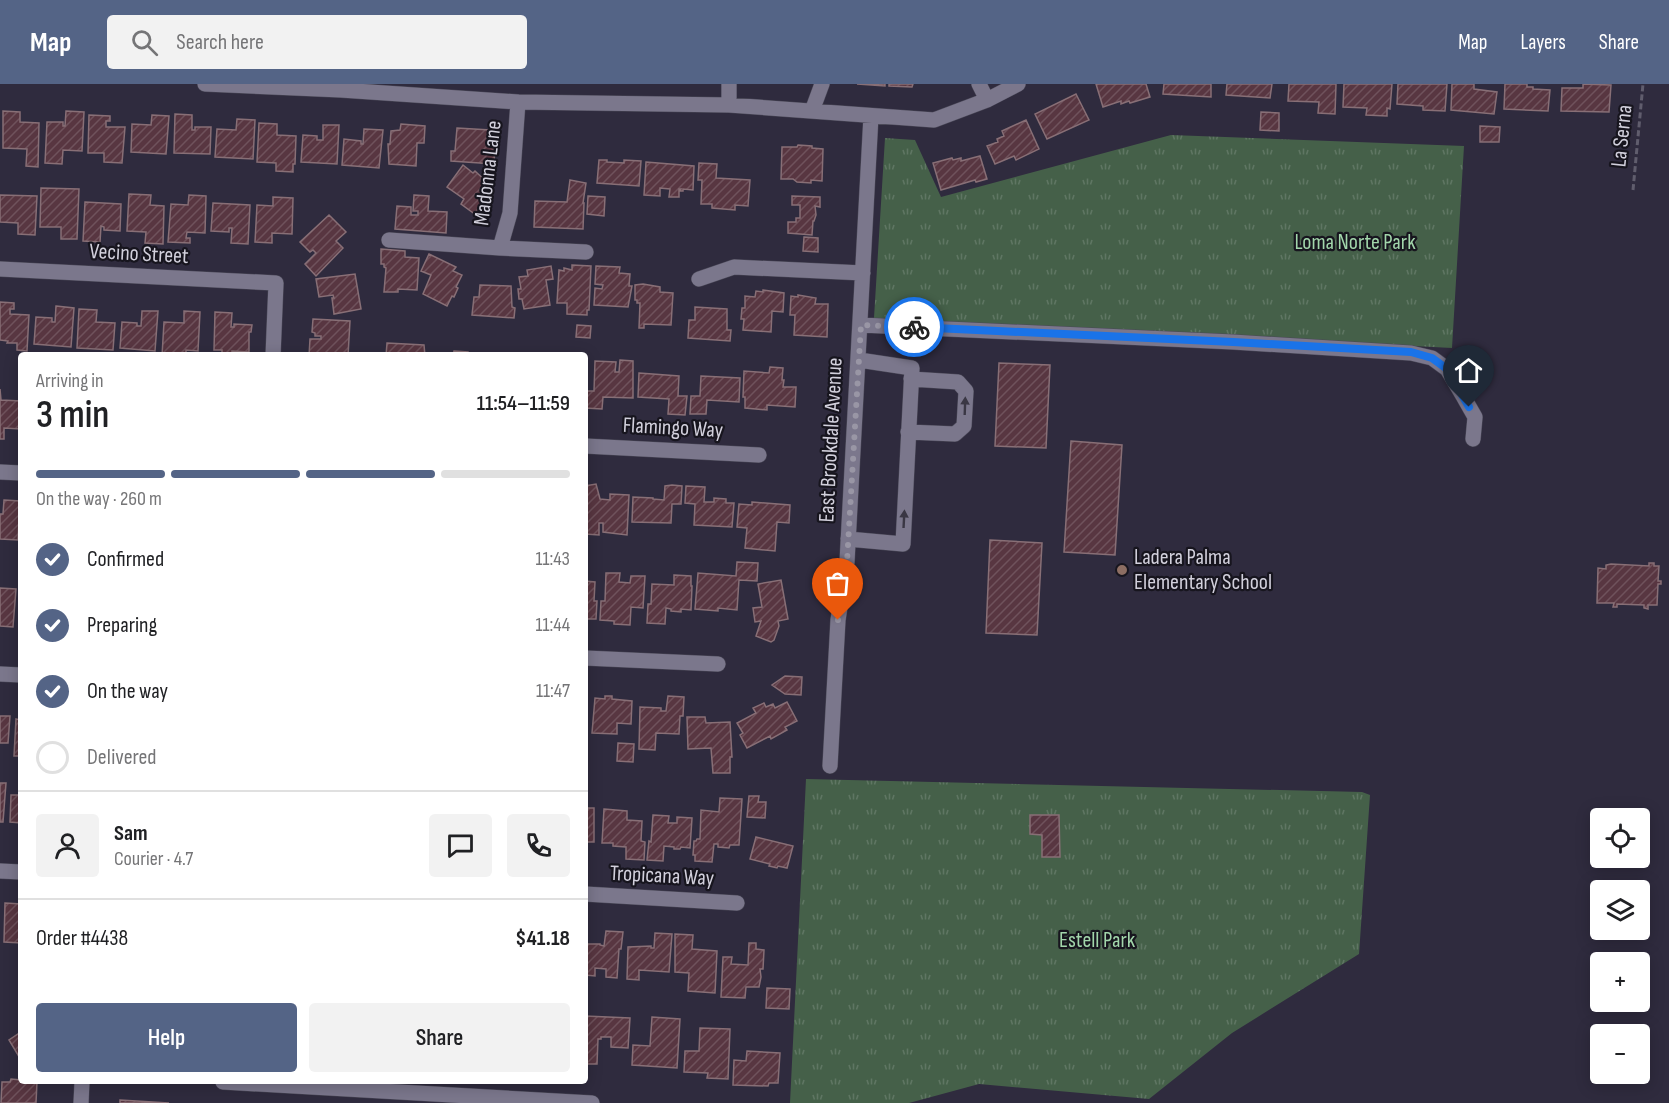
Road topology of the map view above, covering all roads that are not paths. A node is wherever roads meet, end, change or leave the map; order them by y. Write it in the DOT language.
graph roads {
  1 [pos="205,84"];
  2 [pos="729,84"];
  3 [pos="822,84"];
  4 [pos="979,84"];
  5 [pos="1018,84"];
  6 [pos="226,85"];
  7 [pos="342,87"];
  8 [pos="987,100"];
  9 [pos="518,102"];
  10 [pos="729,105"];
  11 [pos="812,111"];
  12 [pos="871,116"];
  13 [pos="389,240"];
  14 [pos="500,248"];
  15 [pos="586,252"];
  16 [pos="0,269"];
  17 [pos="863,273"];
  18 [pos="699,279"];
  19 [pos="861,325"];
  20 [pos="273,352"];
  21 [pos="859,360"];
  22 [pos="911,379"];
  23 [pos="908,432"];
  24 [pos="1473,439"];
  25 [pos="588,446"];
  26 [pos="759,455"];
  27 [pos="0,472"];
  28 [pos="18,473"];
  29 [pos="848,539"];
  30 [pos="588,658"];
  31 [pos="718,664"];
  32 [pos="0,674"];
  33 [pos="18,675"];
  34 [pos="830,766"];
  35 [pos="0,871"];
  36 [pos="18,872"];
  37 [pos="588,894"];
  38 [pos="737,903"];
  39 [pos="82,1084"];
  40 [pos="258,1084"];
  41 [pos="81,1103"];
  42 [pos="592,1103"];
  1 -- 6 [label="street"];
  2 -- 10 [label="street"];
  3 -- 11 [label="street"];
  4 -- 8 [label="street"];
  5 -- 8 [label="street"];
  6 -- 7 [label="street"];
  7 -- 9 [label="street"];
  8 -- 12 [label="street"];
  9 -- 10 [label="street"];
  9 -- 14 [label="street, Madonna Lane"];
  10 -- 11 [label="street"];
  11 -- 12 [label="street"];
  12 -- 17 [label="street, East Brookdale Avenue"];
  13 -- 14 [label="street"];
  14 -- 15 [label="street"];
  16 -- 20 [label="street, Vecino Street"];
  17 -- 18 [label="street"];
  17 -- 19 [label="street, East Brookdale Avenue"];
  19 -- 21 [label="street, East Brookdale Avenue"];
  19 -- 24 [label="street"];
  21 -- 22 [label="street"];
  21 -- 29 [label="street, East Brookdale Avenue"];
  22 -- 23 [label="street"];
  23 -- 22 [label="street, one-way"];
  29 -- 23 [label="street, one-way"];
  25 -- 26 [label="street, Flamingo Way"];
  27 -- 28 [label="street"];
  29 -- 34 [label="street, East Brookdale Avenue"];
  30 -- 31 [label="street"];
  32 -- 33 [label="street"];
  35 -- 36 [label="street"];
  37 -- 38 [label="street, Tropicana Way"];
  39 -- 41 [label="street"];
  40 -- 42 [label="street"];
}
